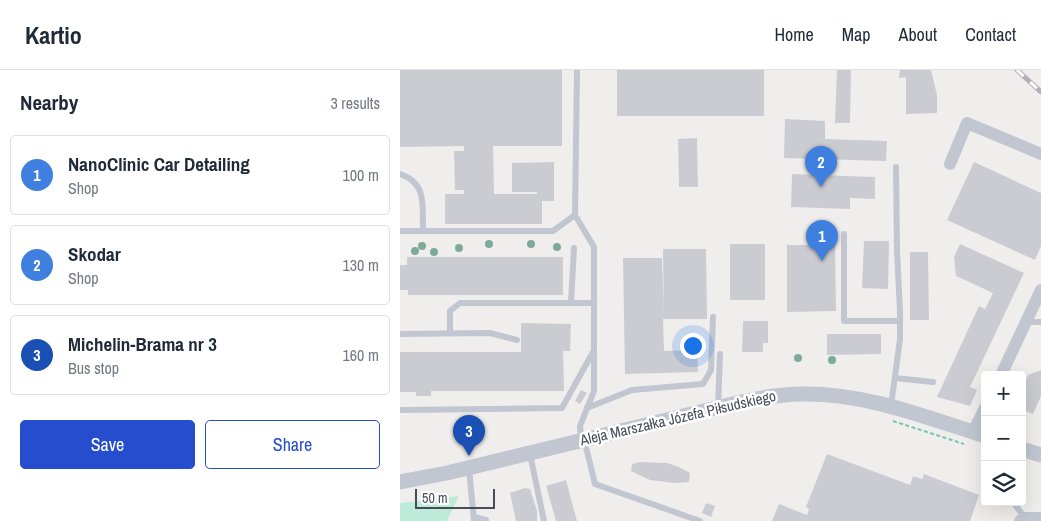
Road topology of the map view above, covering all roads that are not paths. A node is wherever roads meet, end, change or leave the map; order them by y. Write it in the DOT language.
graph roads {
  1 [pos="577,70"];
  2 [pos="1041,154"];
  3 [pos="950,164"];
  4 [pos="896,167"];
  5 [pos="400,174"];
  6 [pos="575,215"];
  7 [pos="400,231"];
  8 [pos="422,231"];
  9 [pos="844,234"];
  10 [pos="574,248"];
  11 [pos="1041,290"];
  12 [pos="571,303"];
  13 [pos="594,303"];
  14 [pos="712,317"];
  15 [pos="900,321"];
  16 [pos="1026,322"];
  17 [pos="1041,322"];
  18 [pos="450,333"];
  19 [pos="400,334"];
  20 [pos="517,340"];
  21 [pos="594,351"];
  22 [pos="720,354"];
  23 [pos="1002,371"];
  24 [pos="895,378"];
  25 [pos="933,382"];
  26 [pos="718,407"];
  27 [pos="587,408"];
  28 [pos="400,410"];
  29 [pos="889,413"];
  30 [pos="983,416"];
  31 [pos="977,437"];
  32 [pos="581,440"];
  33 [pos="1026,450"];
  34 [pos="530,452"];
  35 [pos="1041,455"];
  36 [pos="469,467"];
  37 [pos="400,482"];
  38 [pos="1015,506"];
  39 [pos="1041,518"];
  40 [pos="474,519"];
  41 [pos="486,520"];
  42 [pos="1022,520"];
  43 [pos="544,521"];
  44 [pos="700,521"];
  1 -- 6 [label="lane"];
  2 -- 3 [label="street"];
  4 -- 15 [label="lane"];
  5 -- 8 [label="lane"];
  6 -- 8 [label="lane"];
  6 -- 13 [label="lane"];
  7 -- 8 [label="lane"];
  9 -- 15 [label="lane"];
  10 -- 12 [label="lane"];
  11 -- 16 [label="street"];
  12 -- 13 [label="lane"];
  12 -- 18 [label="lane"];
  13 -- 21 [label="lane"];
  14 -- 27 [label="lane"];
  15 -- 24 [label="lane"];
  16 -- 17 [label="lane"];
  16 -- 23 [label="street"];
  18 -- 19 [label="lane"];
  18 -- 20 [label="lane"];
  21 -- 27 [label="lane"];
  21 -- 28 [label="lane"];
  22 -- 26 [label="lane"];
  24 -- 25 [label="lane"];
  24 -- 29 [label="lane"];
  26 -- 29 [label="street, Aleja Marszałka Józefa Piłsudskiego"];
  26 -- 32 [label="street, Aleja Marszałka Józefa Piłsudskiego"];
  27 -- 32 [label="lane"];
  29 -- 31 [label="street, Aleja Marszałka Józefa Piłsudskiego"];
  30 -- 31 [label="street"];
  32 -- 34 [label="street, Aleja Marszałka Józefa Piłsudskiego"];
  32 -- 44 [label="lane"];
  33 -- 35 [label="street"];
  34 -- 36 [label="street, Aleja Marszałka Józefa Piłsudskiego"];
  34 -- 43 [label="lane"];
  36 -- 37 [label="street, Aleja Marszałka Józefa Piłsudskiego"];
  36 -- 40 [label="lane"];
  38 -- 42 [label="lane"];
  39 -- 42 [label="street"];
  40 -- 41 [label="lane"];
}
